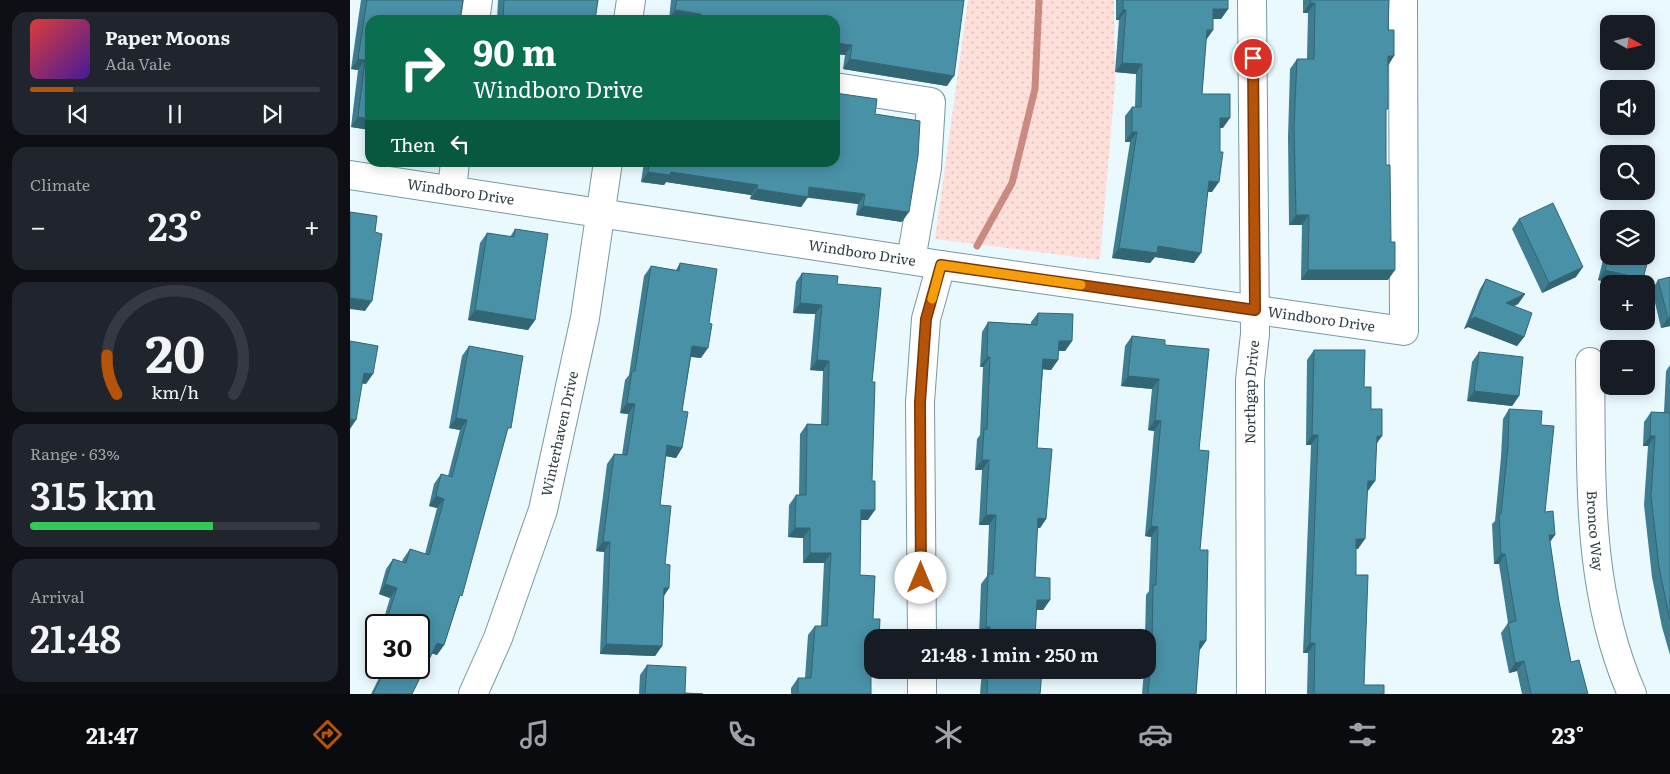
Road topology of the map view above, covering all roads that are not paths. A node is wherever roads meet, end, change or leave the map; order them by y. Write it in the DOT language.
graph roads {
  1 [pos="478,0"];
  2 [pos="631,0"];
  3 [pos="1252,0"];
  4 [pos="1403,0"];
  5 [pos="476,15"];
  6 [pos="629,15"];
  7 [pos="840,88"];
  8 [pos="454,167"];
  9 [pos="607,167"];
  10 [pos="350,175"];
  11 [pos="452,190"];
  12 [pos="601,213"];
  13 [pos="911,260"];
  14 [pos="941,265"];
  15 [pos="1255,310"];
  16 [pos="1590,362"];
  17 [pos="922,629"];
  18 [pos="922,679"];
  19 [pos="478,693"];
  20 [pos="922,694"];
  21 [pos="1252,694"];
  22 [pos="1632,694"];
  1 -- 5 [label="street"];
  2 -- 6 [label="street"];
  3 -- 15 [label="street, Northgap Drive"];
  4 -- 15 [label="street, Windboro Drive"];
  7 -- 13 [label="street"];
  8 -- 11 [label="street"];
  9 -- 12 [label="street, Winterhaven Drive"];
  10 -- 11 [label="street, Windboro Drive"];
  11 -- 12 [label="street, Windboro Drive"];
  12 -- 13 [label="street, Windboro Drive"];
  12 -- 19 [label="street, Winterhaven Drive"];
  13 -- 14 [label="street, Windboro Drive"];
  14 -- 15 [label="street, Windboro Drive"];
  14 -- 17 [label="street"];
  15 -- 21 [label="street, Northgap Drive"];
  16 -- 22 [label="street, Bronco Way"];
  18 -- 20 [label="street"];
}
